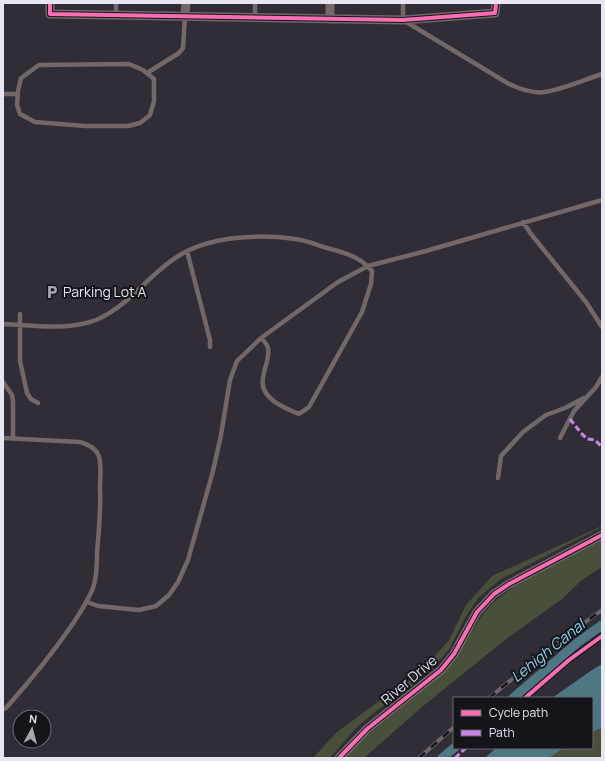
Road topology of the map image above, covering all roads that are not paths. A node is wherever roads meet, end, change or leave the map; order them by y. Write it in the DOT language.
graph roads {
  1 [pos="50,3"];
  2 [pos="116,3"];
  3 [pos="186,3"];
  4 [pos="255,3"];
  5 [pos="330,3"];
  6 [pos="403,3"];
  7 [pos="496,3"];
  8 [pos="116,15"];
  9 [pos="185,16"];
  10 [pos="255,17"];
  11 [pos="330,19"];
  12 [pos="403,20"];
  13 [pos="147,73"];
  14 [pos="602,74"];
  15 [pos="3,94"];
  16 [pos="18,94"];
  17 [pos="602,200"];
  18 [pos="523,222"];
  19 [pos="187,251"];
  20 [pos="368,266"];
  21 [pos="20,314"];
  22 [pos="3,324"];
  23 [pos="20,324"];
  24 [pos="602,327"];
  25 [pos="261,338"];
  26 [pos="210,348"];
  27 [pos="602,377"];
  28 [pos="3,382"];
  29 [pos="584,398"];
  30 [pos="38,403"];
  31 [pos="3,438"];
  32 [pos="12,438"];
  33 [pos="560,438"];
  34 [pos="498,478"];
  35 [pos="602,535"];
  36 [pos="87,602"];
  37 [pos="3,709"];
  38 [pos="339,758"];
  1 -- 8 [label="street"];
  2 -- 8 [label="lane"];
  3 -- 9 [label="street"];
  4 -- 10 [label="lane"];
  5 -- 11 [label="street"];
  6 -- 12 [label="lane"];
  7 -- 12 [label="street"];
  8 -- 9 [label="street"];
  9 -- 10 [label="street"];
  9 -- 13 [label="lane"];
  10 -- 11 [label="street"];
  11 -- 12 [label="street"];
  12 -- 14 [label="lane"];
  13 -- 16 [label="lane"];
  13 -- 16 [label="lane"];
  15 -- 16 [label="lane"];
  17 -- 18 [label="lane"];
  18 -- 20 [label="lane"];
  18 -- 24 [label="lane"];
  19 -- 20 [label="lane"];
  19 -- 23 [label="lane"];
  19 -- 26 [label="lane"];
  20 -- 25 [label="lane"];
  20 -- 25 [label="lane"];
  21 -- 23 [label="lane"];
  22 -- 23 [label="lane"];
  23 -- 30 [label="lane"];
  25 -- 36 [label="lane"];
  27 -- 29 [label="lane"];
  28 -- 32 [label="lane"];
  29 -- 33 [label="lane"];
  29 -- 34 [label="lane"];
  31 -- 32 [label="lane"];
  32 -- 36 [label="lane"];
  35 -- 38 [label="street, River Drive"];
  36 -- 37 [label="lane"];
}
